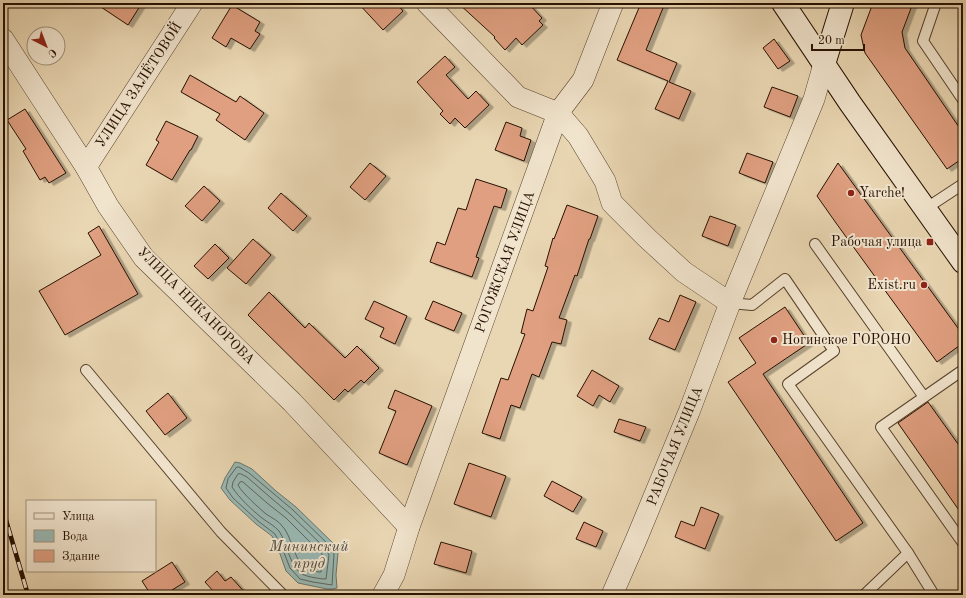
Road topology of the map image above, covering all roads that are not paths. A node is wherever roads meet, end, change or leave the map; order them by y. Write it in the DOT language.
graph roads {
  1 [pos="192,3"];
  2 [pos="427,3"];
  3 [pos="613,3"];
  4 [pos="783,3"];
  5 [pos="843,3"];
  6 [pos="936,3"];
  7 [pos="3,39"];
  8 [pos="824,64"];
  9 [pos="963,100"];
  10 [pos="558,113"];
  11 [pos="86,167"];
  12 [pos="963,184"];
  13 [pos="925,209"];
  14 [pos="815,244"];
  15 [pos="963,262"];
  16 [pos="730,303"];
  17 [pos="86,370"];
  18 [pos="963,370"];
  19 [pos="924,397"];
  20 [pos="410,527"];
  21 [pos="963,543"];
  22 [pos="908,554"];
  23 [pos="283,595"];
  24 [pos="383,595"];
  25 [pos="612,595"];
  26 [pos="864,595"];
  27 [pos="934,595"];
  1 -- 11 [label="street, УЛИЦА ЗАЛЁТОВОЙ"];
  2 -- 10 [label="street"];
  3 -- 10 [label="street, РОГОЖСКАЯ УЛИЦА"];
  4 -- 8 [label="main road"];
  5 -- 8 [label="main road, РАБОЧАЯ УЛИЦА"];
  6 -- 9 [label="lane"];
  7 -- 11 [label="street, УЛИЦА НИКАНОРОВА"];
  8 -- 13 [label="main road"];
  8 -- 16 [label="street, РАБОЧАЯ УЛИЦА"];
  10 -- 16 [label="street"];
  10 -- 20 [label="street, РОГОЖСКАЯ УЛИЦА"];
  11 -- 20 [label="street, УЛИЦА НИКАНОРОВА"];
  12 -- 13 [label="lane"];
  13 -- 15 [label="main road"];
  14 -- 19 [label="lane"];
  16 -- 22 [label="lane"];
  16 -- 25 [label="street, РАБОЧАЯ УЛИЦА"];
  17 -- 23 [label="lane"];
  18 -- 19 [label="lane"];
  19 -- 21 [label="lane"];
  20 -- 24 [label="street, РОГОЖСКАЯ УЛИЦА"];
  22 -- 26 [label="lane"];
  22 -- 27 [label="lane"];
}
